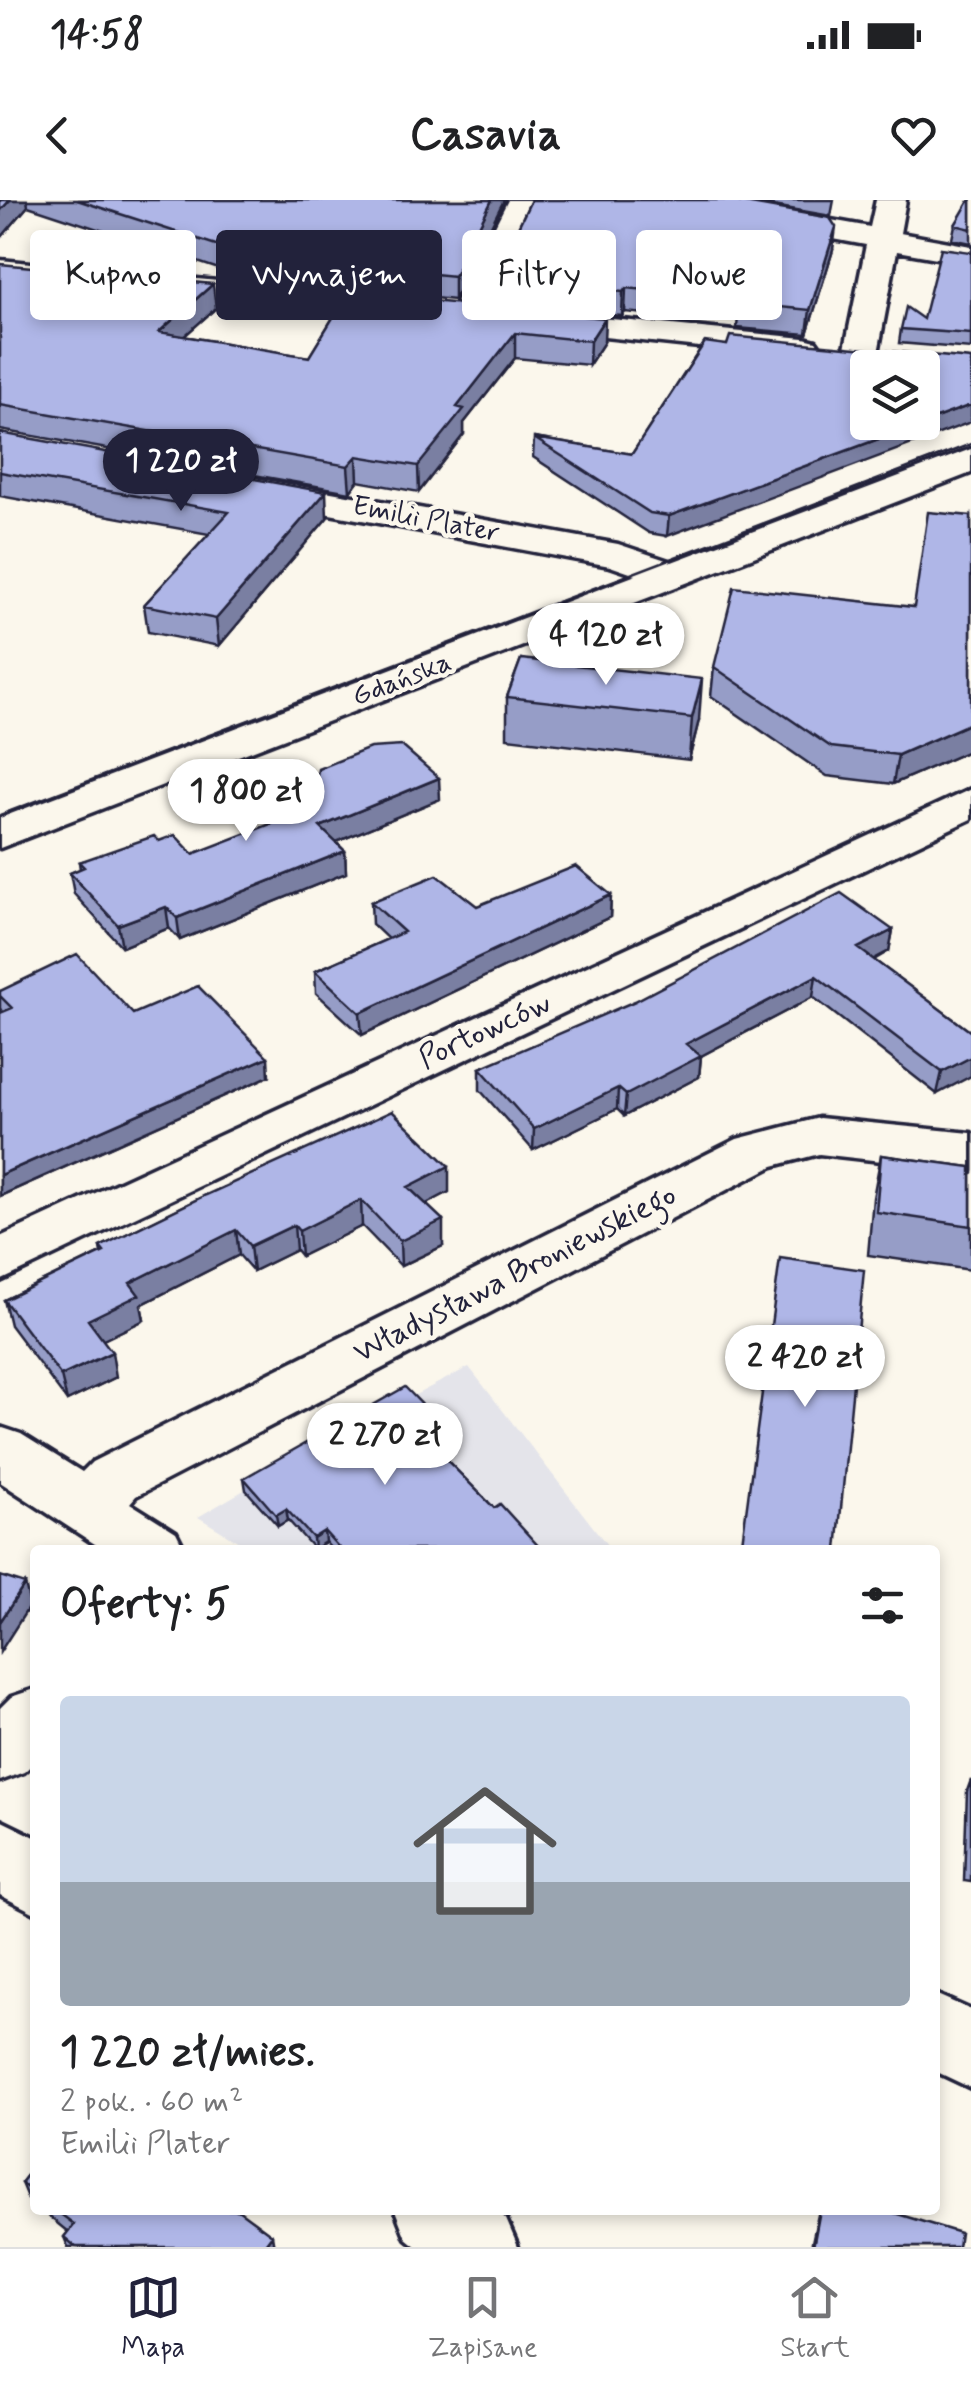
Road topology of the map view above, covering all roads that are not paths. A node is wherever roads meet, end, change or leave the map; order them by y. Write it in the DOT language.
graph roads {
  1 [pos="523,200"];
  2 [pos="669,200"];
  3 [pos="891,200"];
  4 [pos="508,230"];
  5 [pos="883,242"];
  6 [pos="971,256"];
  7 [pos="0,270"];
  8 [pos="462,315"];
  9 [pos="519,320"];
  10 [pos="861,350"];
  11 [pos="850,352"];
  12 [pos="971,460"];
  13 [pos="211,481"];
  14 [pos="673,576"];
  15 [pos="971,802"];
  16 [pos="0,834"];
  17 [pos="971,1152"];
  18 [pos="0,1261"];
  19 [pos="0,1450"];
  20 [pos="88,1507"];
  21 [pos="146,1545"];
  22 [pos="30,1723"];
  23 [pos="0,1752"];
  24 [pos="0,1852"];
  25 [pos="30,1876"];
  26 [pos="940,2033"];
  27 [pos="971,2051"];
  28 [pos="440,2215"];
  29 [pos="478,2247"];
  1 -- 4 [label="street"];
  2 -- 5 [label="street"];
  3 -- 5 [label="street"];
  5 -- 6 [label="street"];
  5 -- 10 [label="street"];
  7 -- 8 [label="street"];
  9 -- 11 [label="street"];
  12 -- 14 [label="street, Gdańska"];
  13 -- 14 [label="street, Emilii Plater"];
  14 -- 16 [label="street, Gdańska"];
  15 -- 18 [label="street, Portowców"];
  17 -- 20 [label="street, Władysława Broniewskiego"];
  19 -- 20 [label="street"];
  20 -- 21 [label="street"];
  22 -- 23 [label="street"];
  24 -- 25 [label="street"];
  26 -- 27 [label="street"];
  28 -- 29 [label="street"];
}
